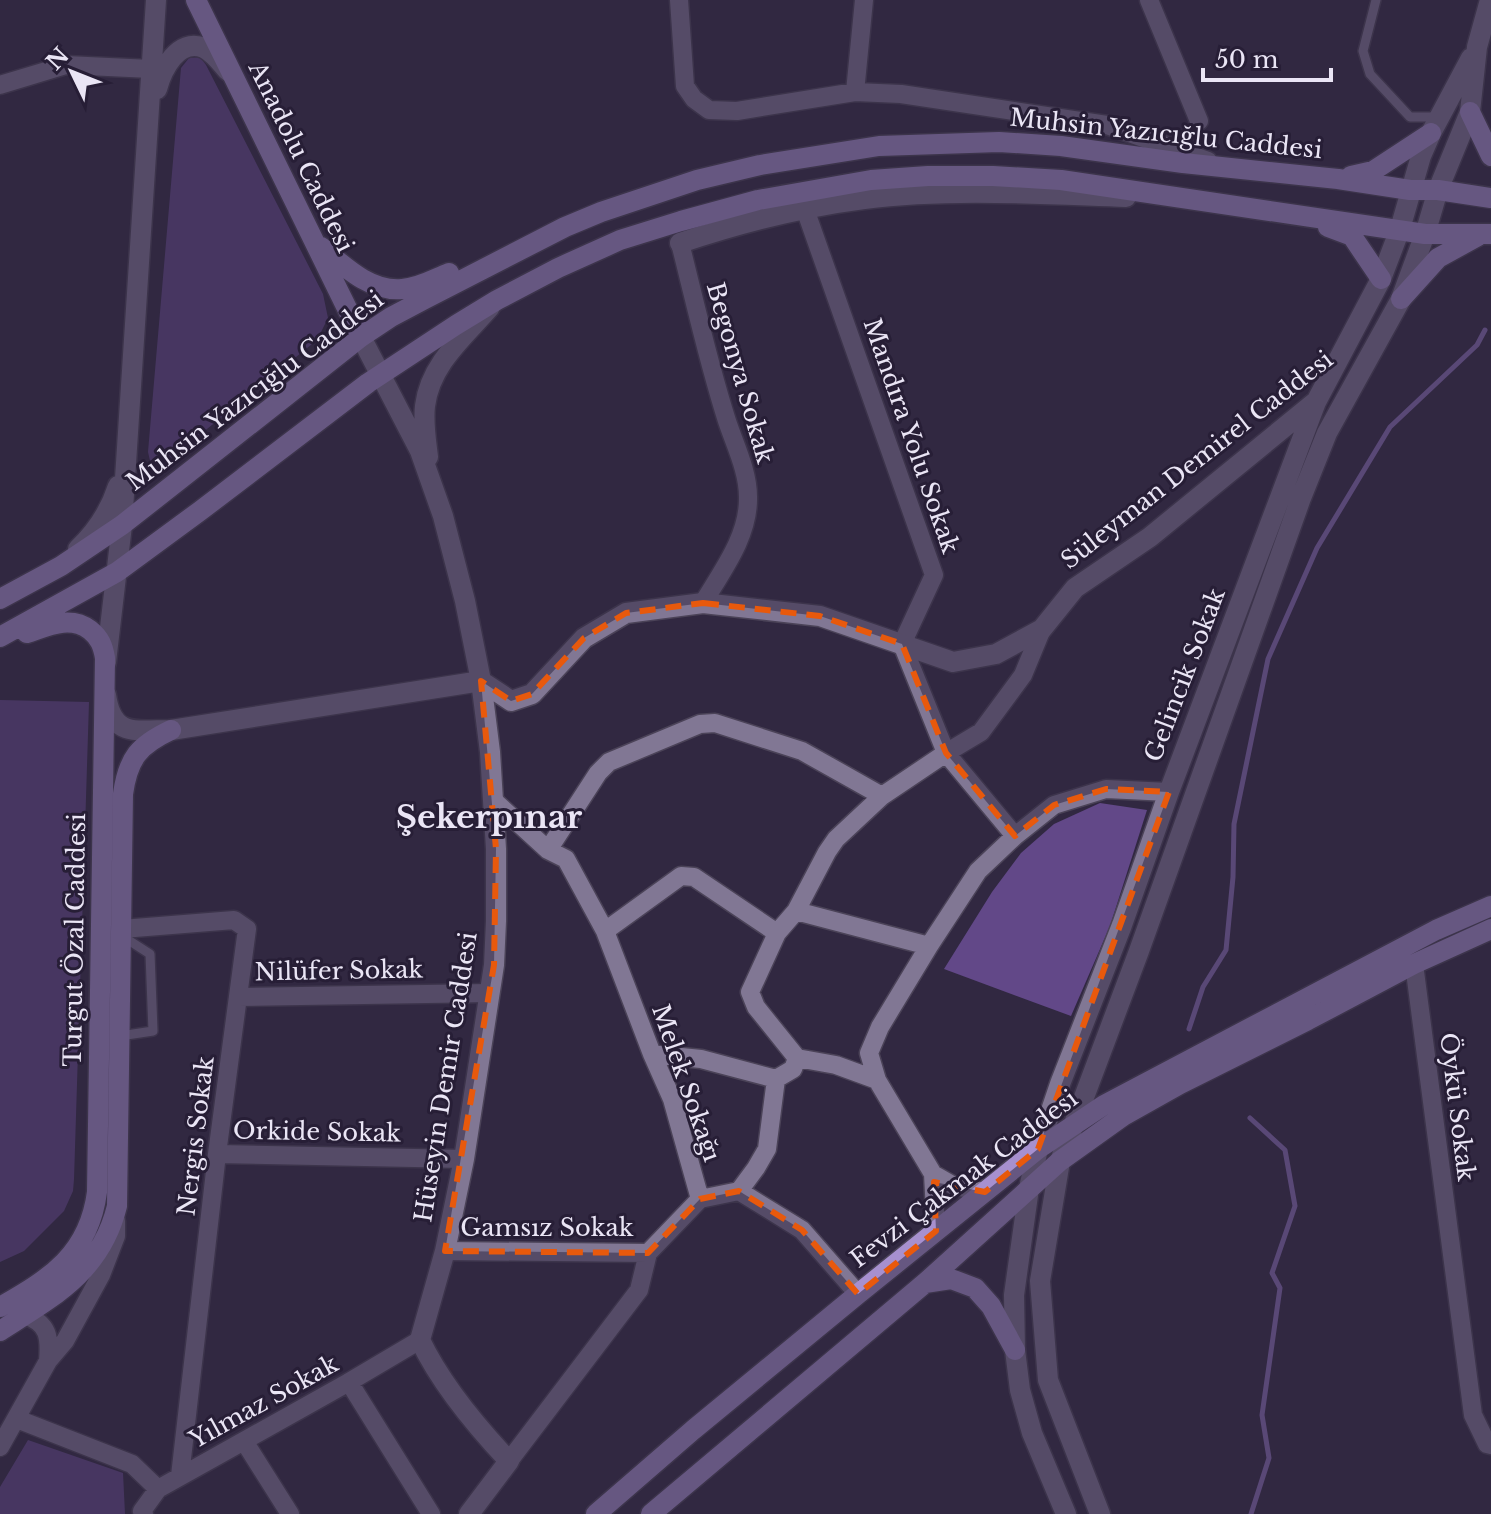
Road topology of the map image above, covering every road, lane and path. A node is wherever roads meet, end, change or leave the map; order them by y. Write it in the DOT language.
graph roads {
  1 [pos="156,0"];
  2 [pos="196,0"];
  3 [pos="679,0"];
  4 [pos="864,0"];
  5 [pos="1149,0"];
  6 [pos="1376,0"];
  7 [pos="1490,0"];
  8 [pos="1477,47"];
  9 [pos="151,69"];
  10 [pos="233,77"];
  11 [pos="0,85"];
  12 [pos="855,92"];
  13 [pos="1470,112"];
  14 [pos="148,119"];
  15 [pos="1199,121"];
  16 [pos="1435,125"];
  17 [pos="1491,156"];
  18 [pos="1225,167"];
  19 [pos="1338,179"];
  20 [pos="1410,190"];
  21 [pos="1438,190"];
  22 [pos="1491,198"];
  23 [pos="1188,199"];
  24 [pos="805,209"];
  25 [pos="1298,216"];
  26 [pos="565,227"];
  27 [pos="1400,229"];
  28 [pos="1425,234"];
  29 [pos="1486,234"];
  30 [pos="314,241"];
  31 [pos="680,243"];
  32 [pos="1381,279"];
  33 [pos="1401,299"];
  34 [pos="497,300"];
  35 [pos="361,337"];
  36 [pos="1369,356"];
  37 [pos="381,375"];
  38 [pos="1316,402"];
  39 [pos="126,459"];
  40 [pos="430,477"];
  41 [pos="122,525"];
  42 [pos="61,566"];
  43 [pos="117,572"];
  44 [pos="0,599"];
  45 [pos="703,603"];
  46 [pos="1042,629"];
  47 [pos="472,634"];
  48 [pos="0,639"];
  49 [pos="902,644"];
  50 [pos="104,681"];
  51 [pos="481,681"];
  52 [pos="435,688"];
  53 [pos="171,730"];
  54 [pos="946,753"];
  55 [pos="1169,792"];
  56 [pos="882,796"];
  57 [pos="493,800"];
  58 [pos="1015,836"];
  59 [pos="548,850"];
  60 [pos="1491,906"];
  61 [pos="796,911"];
  62 [pos="1491,929"];
  63 [pos="605,931"];
  64 [pos="122,932"];
  65 [pos="777,933"];
  66 [pos="929,946"];
  67 [pos="1414,964"];
  68 [pos="489,993"];
  69 [pos="238,997"];
  70 [pos="120,1036"];
  71 [pos="652,1054"];
  72 [pos="797,1058"];
  73 [pos="776,1079"];
  74 [pos="877,1080"];
  75 [pos="1074,1125"];
  76 [pos="1038,1149"];
  77 [pos="217,1154"];
  78 [pos="464,1159"];
  79 [pos="1060,1161"];
  80 [pos="933,1174"];
  81 [pos="1029,1188"];
  82 [pos="739,1191"];
  83 [pos="985,1192"];
  84 [pos="700,1199"];
  85 [pos="117,1206"];
  86 [pos="936,1231"];
  87 [pos="445,1251"];
  88 [pos="648,1253"];
  89 [pos="925,1283"];
  90 [pos="858,1294"];
  91 [pos="0,1307"];
  92 [pos="24,1315"];
  93 [pos="0,1331"];
  94 [pos="420,1340"];
  95 [pos="1015,1350"];
  96 [pos="48,1361"];
  97 [pos="349,1382"];
  98 [pos="17,1419"];
  99 [pos="244,1441"];
  100 [pos="1489,1444"];
  101 [pos="0,1447"];
  102 [pos="509,1461"];
  103 [pos="180,1476"];
  104 [pos="158,1489"];
  105 [pos="144,1514"];
  106 [pos="290,1514"];
  107 [pos="431,1514"];
  108 [pos="469,1514"];
  109 [pos="596,1514"];
  110 [pos="651,1514"];
  111 [pos="1066,1514"];
  112 [pos="1100,1514"];
  1 -- 9 [label="street"];
  2 -- 10 [label="main road, Anadolu Caddesi"];
  3 -- 12 [label="street"];
  4 -- 12 [label="street"];
  5 -- 15 [label="street"];
  6 -- 16 [label="lane"];
  7 -- 8 [label="street"];
  8 -- 13 [label="street, Gelincik Sokak"];
  8 -- 16 [label="street, Gelincik Sokak"];
  9 -- 11 [label="street"];
  9 -- 14 [label="street"];
  10 -- 14 [label="street"];
  10 -- 30 [label="main road, Anadolu Caddesi"];
  12 -- 18 [label="street"];
  13 -- 17 [label="main road"];
  13 -- 21 [label="street, Gelincik Sokak"];
  14 -- 39 [label="street"];
  16 -- 19 [label="main road"];
  16 -- 20 [label="street, Gelincik Sokak"];
  18 -- 19 [label="main road, Muhsin Yazıcığlu Caddesi"];
  18 -- 26 [label="main road, Muhsin Yazıcığlu Caddesi"];
  19 -- 20 [label="main road, Muhsin Yazıcığlu Caddesi"];
  20 -- 21 [label="main road, Muhsin Yazıcığlu Caddesi"];
  20 -- 27 [label="street, Gelincik Sokak"];
  21 -- 22 [label="main road, Muhsin Yazıcığlu Caddesi"];
  21 -- 28 [label="street, Gelincik Sokak"];
  23 -- 24 [label="street"];
  23 -- 25 [label="main road"];
  23 -- 34 [label="main road"];
  24 -- 31 [label="street"];
  24 -- 49 [label="street, Mandıra Yolu Sokak"];
  25 -- 27 [label="main road"];
  25 -- 32 [label="main road"];
  26 -- 30 [label="main road"];
  26 -- 35 [label="main road, Muhsin Yazıcığlu Caddesi"];
  27 -- 28 [label="main road"];
  27 -- 32 [label="street, Gelincik Sokak"];
  28 -- 29 [label="main road"];
  28 -- 33 [label="street, Gelincik Sokak"];
  29 -- 33 [label="main road"];
  30 -- 35 [label="main road, Anadolu Caddesi"];
  31 -- 45 [label="street, Begonya Sokak"];
  32 -- 38 [label="street, Gelincik Sokak"];
  33 -- 36 [label="street, Gelincik Sokak"];
  34 -- 37 [label="main road"];
  34 -- 40 [label="street"];
  35 -- 37 [label="street, Hüseyin Demir Caddesi"];
  35 -- 41 [label="main road, Muhsin Yazıcığlu Caddesi"];
  36 -- 38 [label="street, Süleyman Demirel Caddesi"];
  36 -- 75 [label="street, Gelincik Sokak"];
  37 -- 40 [label="street, Hüseyin Demir Caddesi"];
  37 -- 43 [label="main road"];
  38 -- 46 [label="street, Süleyman Demirel Caddesi"];
  38 -- 55 [label="street, Gelincik Sokak"];
  39 -- 41 [label="street"];
  39 -- 42 [label="street"];
  40 -- 47 [label="street, Hüseyin Demir Caddesi"];
  41 -- 42 [label="main road, Muhsin Yazıcığlu Caddesi"];
  41 -- 43 [label="street"];
  42 -- 44 [label="main road, Muhsin Yazıcığlu Caddesi"];
  43 -- 48 [label="main road"];
  43 -- 50 [label="street"];
  45 -- 49 [label="street, Süleyman Demirel Caddesi"];
  45 -- 51 [label="street, Süleyman Demirel Caddesi"];
  46 -- 49 [label="street, Süleyman Demirel Caddesi"];
  46 -- 54 [label="street"];
  47 -- 51 [label="street, Hüseyin Demir Caddesi"];
  47 -- 52 [label="street"];
  48 -- 50 [label="main road, Turgut Özal Caddesi"];
  49 -- 54 [label="street"];
  50 -- 53 [label="street"];
  50 -- 91 [label="main road, Turgut Özal Caddesi"];
  51 -- 52 [label="street"];
  51 -- 57 [label="street, Hüseyin Demir Caddesi"];
  52 -- 53 [label="street"];
  53 -- 64 [label="main road, Turgut Özal Caddesi"];
  54 -- 56 [label="street"];
  54 -- 58 [label="street"];
  55 -- 58 [label="street"];
  55 -- 76 [label="street, Gelincik Sokak"];
  56 -- 59 [label="street"];
  56 -- 61 [label="street"];
  57 -- 59 [label="street, Melek Sokağı"];
  57 -- 68 [label="street, Hüseyin Demir Caddesi"];
  58 -- 66 [label="street"];
  59 -- 63 [label="street, Melek Sokağı"];
  60 -- 75 [label="main road, Fevzi Çakmak Caddesi"];
  61 -- 65 [label="street"];
  61 -- 66 [label="street"];
  62 -- 67 [label="main road, Fevzi Çakmak Caddesi"];
  63 -- 65 [label="street"];
  63 -- 71 [label="street, Melek Sokağı"];
  64 -- 69 [label="street, Nergis Sokak"];
  64 -- 70 [label="main road, Turgut Özal Caddesi"];
  64 -- 70 [label="lane"];
  65 -- 72 [label="street"];
  66 -- 74 [label="street"];
  67 -- 79 [label="main road, Fevzi Çakmak Caddesi"];
  67 -- 100 [label="street, Öykü Sokak"];
  68 -- 69 [label="street, Nilüfer Sokak"];
  68 -- 78 [label="street, Hüseyin Demir Caddesi"];
  69 -- 77 [label="street, Nergis Sokak"];
  70 -- 85 [label="main road, Turgut Özal Caddesi"];
  71 -- 73 [label="street"];
  71 -- 84 [label="street, Melek Sokağı"];
  72 -- 73 [label="street"];
  72 -- 74 [label="street"];
  73 -- 82 [label="street"];
  74 -- 80 [label="street"];
  75 -- 76 [label="main road, Fevzi Çakmak Caddesi"];
  75 -- 79 [label="street, Gelincik Sokak"];
  76 -- 81 [label="street, Gelincik Sokak"];
  76 -- 83 [label="main road, Fevzi Çakmak Caddesi"];
  77 -- 78 [label="street, Orkide Sokak"];
  77 -- 103 [label="street, Nergis Sokak"];
  78 -- 87 [label="street, Hüseyin Demir Caddesi"];
  79 -- 81 [label="main road, Fevzi Çakmak Caddesi"];
  79 -- 112 [label="street, Gelincik Sokak"];
  80 -- 83 [label="street"];
  80 -- 86 [label="street"];
  81 -- 89 [label="main road, Fevzi Çakmak Caddesi"];
  81 -- 95 [label="street, Gelincik Sokak"];
  82 -- 84 [label="street"];
  82 -- 90 [label="street"];
  83 -- 86 [label="main road, Fevzi Çakmak Caddesi"];
  84 -- 88 [label="street, Melek Sokağı"];
  85 -- 92 [label="main road, Turgut Özal Caddesi"];
  85 -- 96 [label="street"];
  86 -- 90 [label="main road, Fevzi Çakmak Caddesi"];
  87 -- 88 [label="street, Gamsız Sokak"];
  87 -- 94 [label="street, Hüseyin Demir Caddesi"];
  88 -- 102 [label="street, Melek Sokağı"];
  89 -- 95 [label="main road"];
  89 -- 110 [label="main road, Fevzi Çakmak Caddesi"];
  90 -- 109 [label="main road, Fevzi Çakmak Caddesi"];
  92 -- 93 [label="main road, Turgut Özal Caddesi"];
  92 -- 96 [label="street"];
  94 -- 97 [label="street, Yılmaz Sokak"];
  94 -- 102 [label="street"];
  95 -- 111 [label="street, Gelincik Sokak"];
  96 -- 98 [label="street"];
  97 -- 99 [label="street, Yılmaz Sokak"];
  97 -- 107 [label="street"];
  98 -- 101 [label="street"];
  98 -- 104 [label="street"];
  99 -- 103 [label="street, Yılmaz Sokak"];
  99 -- 106 [label="street"];
  102 -- 108 [label="street"];
  103 -- 104 [label="street, Yılmaz Sokak"];
  104 -- 105 [label="street"];
}
